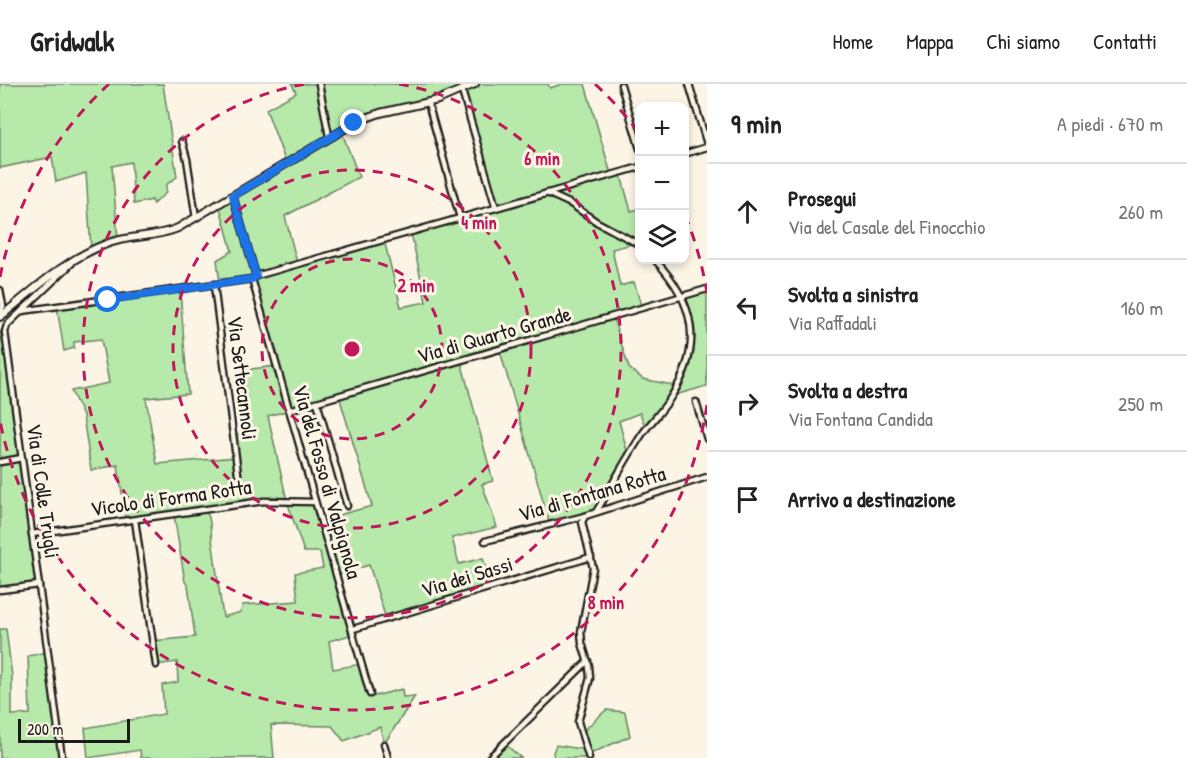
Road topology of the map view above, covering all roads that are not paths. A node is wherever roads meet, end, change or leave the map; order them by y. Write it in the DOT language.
graph roads {
  1 [pos="319,84"];
  2 [pos="475,84"];
  3 [pos="689,84"];
  4 [pos="621,85"];
  5 [pos="462,91"];
  6 [pos="428,103"];
  7 [pos="635,135"];
  8 [pos="329,136"];
  9 [pos="182,141"];
  10 [pos="707,146"];
  11 [pos="689,152"];
  12 [pos="635,168"];
  13 [pos="547,193"];
  14 [pos="233,196"];
  15 [pos="496,208"];
  16 [pos="196,218"];
  17 [pos="460,218"];
  18 [pos="635,243"];
  19 [pos="76,258"];
  20 [pos="658,264"];
  21 [pos="254,278"];
  22 [pos="214,285"];
  23 [pos="0,290"];
  24 [pos="707,290"];
  25 [pos="683,296"];
  26 [pos="22,311"];
  27 [pos="0,316"];
  28 [pos="14,318"];
  29 [pos="0,328"];
  30 [pos="317,402"];
  31 [pos="696,402"];
  32 [pos="289,410"];
  33 [pos="707,438"];
  34 [pos="22,458"];
  35 [pos="0,462"];
  36 [pos="238,474"];
  37 [pos="707,477"];
  38 [pos="315,502"];
  39 [pos="347,506"];
  40 [pos="596,512"];
  41 [pos="585,516"];
  42 [pos="135,520"];
  43 [pos="32,534"];
  44 [pos="485,541"];
  45 [pos="591,557"];
  46 [pos="39,585"];
  47 [pos="0,590"];
  48 [pos="353,629"];
  49 [pos="588,661"];
  50 [pos="156,665"];
  51 [pos="370,694"];
  52 [pos="384,744"];
  53 [pos="62,758"];
  54 [pos="388,758"];
  55 [pos="489,758"];
  56 [pos="589,758"];
  1 -- 8 [label="street"];
  2 -- 5 [label="main road"];
  3 -- 10 [label="street"];
  4 -- 7 [label="street"];
  5 -- 6 [label="main road"];
  5 -- 15 [label="street"];
  6 -- 8 [label="main road"];
  6 -- 17 [label="street"];
  8 -- 14 [label="main road"];
  9 -- 16 [label="street"];
  10 -- 11 [label="street"];
  12 -- 13 [label="street"];
  13 -- 15 [label="street"];
  13 -- 18 [label="street"];
  14 -- 16 [label="main road"];
  14 -- 21 [label="street, Via del Fosso di Valpignola"];
  15 -- 17 [label="street"];
  16 -- 19 [label="main road"];
  17 -- 21 [label="street"];
  19 -- 26 [label="street"];
  19 -- 27 [label="main road"];
  20 -- 25 [label="street"];
  21 -- 22 [label="street"];
  21 -- 32 [label="street, Via del Fosso di Valpignola"];
  22 -- 26 [label="street"];
  22 -- 36 [label="street, Via Settecannoli"];
  23 -- 27 [label="street"];
  24 -- 25 [label="street, Via di Quarto Grande"];
  25 -- 30 [label="street, Via di Quarto Grande"];
  25 -- 40 [label="street"];
  26 -- 28 [label="street"];
  28 -- 29 [label="street"];
  28 -- 34 [label="street, Via di Colle Trugli"];
  30 -- 32 [label="street, Via di Quarto Grande"];
  30 -- 39 [label="street"];
  31 -- 33 [label="street"];
  32 -- 38 [label="street, Via del Fosso di Valpignola"];
  34 -- 35 [label="street"];
  34 -- 43 [label="street, Via di Colle Trugli"];
  37 -- 40 [label="street, Via di Fontana Rotta"];
  38 -- 42 [label="street, Vicolo di Forma Rotta"];
  38 -- 48 [label="street, Via del Fosso di Valpignola"];
  40 -- 41 [label="street, Via di Fontana Rotta"];
  41 -- 44 [label="street, Via di Fontana Rotta"];
  41 -- 45 [label="street"];
  42 -- 43 [label="street, Vicolo di Forma Rotta"];
  42 -- 50 [label="street"];
  43 -- 46 [label="street, Via di Colle Trugli"];
  45 -- 48 [label="street, Via dei Sassi"];
  45 -- 49 [label="street"];
  46 -- 47 [label="street"];
  46 -- 53 [label="street, Via di Colle Trugli"];
  48 -- 51 [label="street, Via del Fosso di Valpignola"];
  49 -- 55 [label="street"];
  49 -- 56 [label="street"];
  52 -- 54 [label="street"];
}
